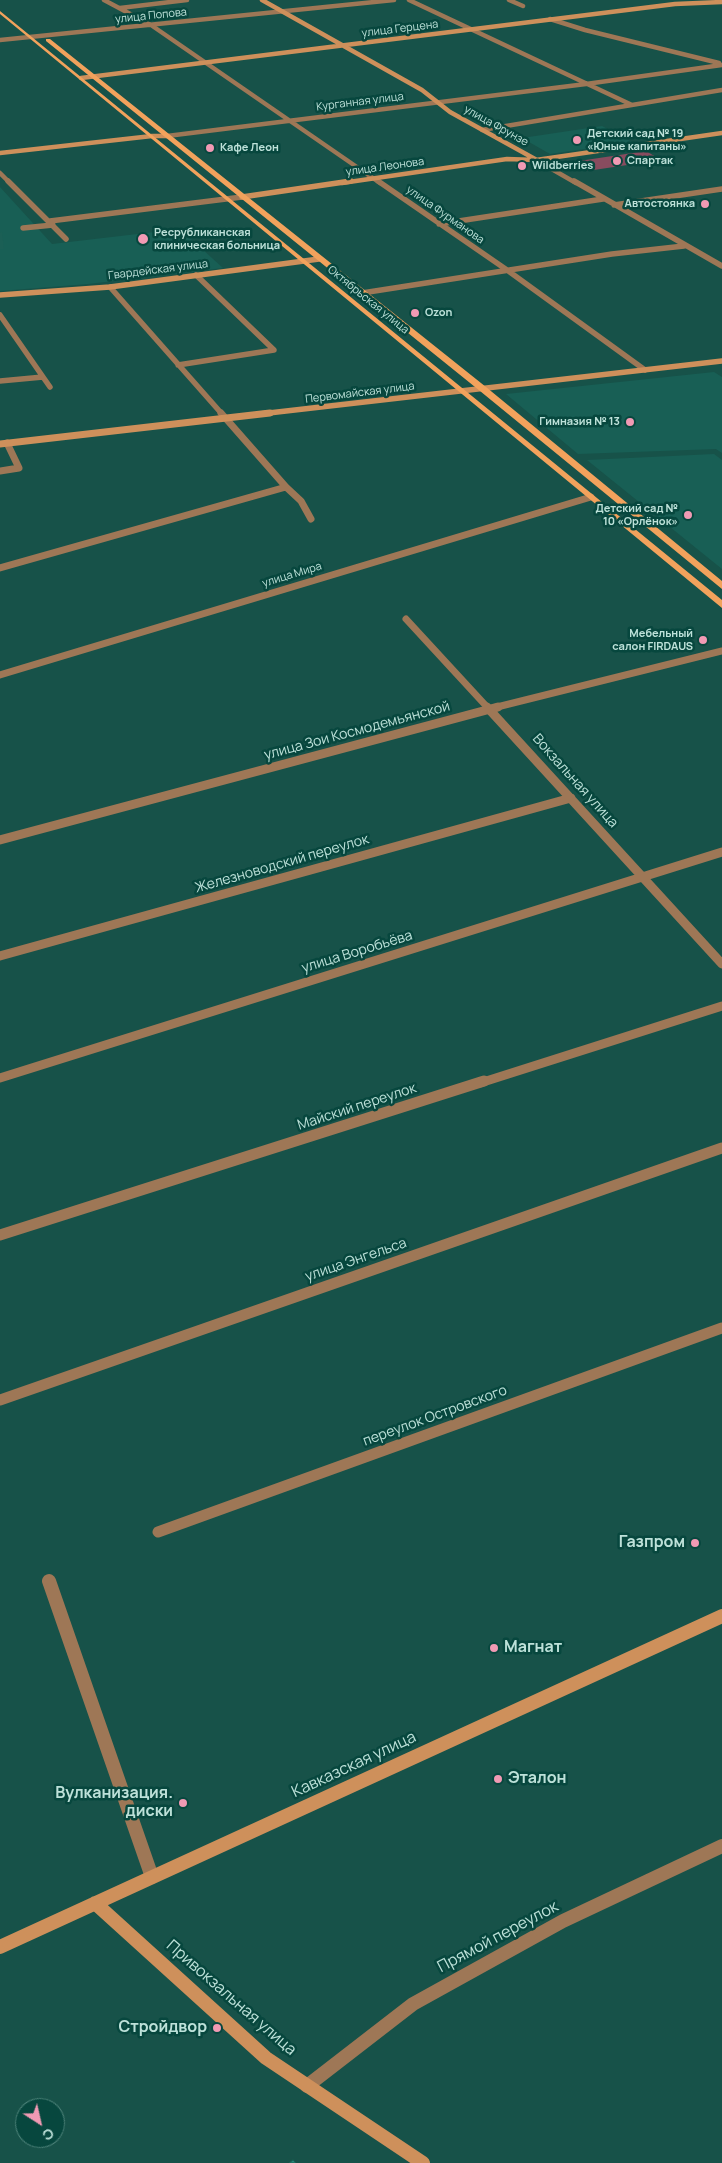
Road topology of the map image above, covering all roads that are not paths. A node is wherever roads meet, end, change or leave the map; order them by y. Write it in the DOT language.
graph roads {
  1 [pos="104,0"];
  2 [pos="187,0"];
  3 [pos="262,0"];
  4 [pos="394,0"];
  5 [pos="408,0"];
  6 [pos="509,0"];
  7 [pos="702,1"];
  8 [pos="722,2"];
  9 [pos="523,6"];
  10 [pos="120,8"];
  11 [pos="0,12"];
  12 [pos="285,12"];
  13 [pos="550,19"];
  14 [pos="151,25"];
  15 [pos="32,27"];
  16 [pos="470,29"];
  17 [pos="43,36"];
  18 [pos="31,37"];
  19 [pos="0,40"];
  20 [pos="342,45"];
  21 [pos="205,63"];
  22 [pos="722,65"];
  23 [pos="94,77"];
  24 [pos="81,78"];
  25 [pos="586,84"];
  26 [pos="722,90"];
  27 [pos="437,102"];
  28 [pos="632,105"];
  29 [pos="290,121"];
  30 [pos="482,130"];
  31 [pos="722,133"];
  32 [pos="152,136"];
  33 [pos="167,136"];
  34 [pos="0,153"];
  35 [pos="536,160"];
  36 [pos="0,173"];
  37 [pos="374,178"];
  38 [pos="722,189"];
  39 [pos="242,197"];
  40 [pos="226,199"];
  41 [pos="603,199"];
  42 [pos="614,205"];
  43 [pos="52,223"];
  44 [pos="439,224"];
  45 [pos="23,228"];
  46 [pos="66,239"];
  47 [pos="684,246"];
  48 [pos="722,256"];
  49 [pos="708,258"];
  50 [pos="318,259"];
  51 [pos="302,262"];
  52 [pos="722,266"];
  53 [pos="507,270"];
  54 [pos="196,275"];
  55 [pos="110,287"];
  56 [pos="362,293"];
  57 [pos="0,295"];
  58 [pos="0,315"];
  59 [pos="722,361"];
  60 [pos="178,365"];
  61 [pos="645,370"];
  62 [pos="42,377"];
  63 [pos="0,381"];
  64 [pos="50,387"];
  65 [pos="483,389"];
  66 [pos="463,391"];
  67 [pos="227,418"];
  68 [pos="4,444"];
  69 [pos="0,471"];
  70 [pos="286,487"];
  71 [pos="591,497"];
  72 [pos="311,519"];
  73 [pos="0,568"];
  74 [pos="722,586"];
  75 [pos="722,605"];
  76 [pos="406,619"];
  77 [pos="722,652"];
  78 [pos="0,675"];
  79 [pos="491,709"];
  80 [pos="571,798"];
  81 [pos="0,840"];
  82 [pos="722,852"];
  83 [pos="643,877"];
  84 [pos="0,956"];
  85 [pos="722,964"];
  86 [pos="722,1006"];
  87 [pos="0,1078"];
  88 [pos="722,1148"];
  89 [pos="0,1235"];
  90 [pos="722,1328"];
  91 [pos="0,1400"];
  92 [pos="158,1532"];
  93 [pos="50,1580"];
  94 [pos="722,1616"];
  95 [pos="722,1846"];
  96 [pos="152,1877"];
  97 [pos="95,1904"];
  98 [pos="0,1948"];
  99 [pos="307,2086"];
  100 [pos="423,2163"];
  1 -- 10 [label="street, улица Фурманова"];
  2 -- 10 [label="street"];
  3 -- 12 [label="street, улица Фрунзе"];
  4 -- 12 [label="street, улица Попова"];
  5 -- 16 [label="street"];
  6 -- 9 [label="street"];
  7 -- 8 [label="street, улица Герцена"];
  7 -- 13 [label="street, улица Герцена"];
  10 -- 14 [label="street, улица Фурманова"];
  11 -- 18 [label="main road, Октябрьская улица"];
  12 -- 14 [label="street, улица Попова"];
  12 -- 20 [label="street, улица Фрунзе"];
  13 -- 16 [label="street, улица Герцена"];
  13 -- 22 [label="street"];
  14 -- 17 [label="street, улица Попова"];
  14 -- 21 [label="street, улица Фурманова"];
  15 -- 17 [label="main road, Октябрьская улица"];
  16 -- 20 [label="street, улица Герцена"];
  16 -- 25 [label="street"];
  17 -- 18 [label="street, улица Попова"];
  17 -- 23 [label="main road, Октябрьская улица"];
  18 -- 19 [label="street, улица Попова"];
  18 -- 24 [label="main road, Октябрьская улица"];
  20 -- 21 [label="street, улица Герцена"];
  20 -- 27 [label="street, улица Фрунзе"];
  21 -- 23 [label="street, улица Герцена"];
  21 -- 29 [label="street, улица Фурманова"];
  22 -- 25 [label="street, Курганная улица"];
  23 -- 24 [label="street, улица Герцена"];
  23 -- 33 [label="main road, Октябрьская улица"];
  24 -- 32 [label="main road, Октябрьская улица"];
  25 -- 27 [label="street, Курганная улица"];
  25 -- 28 [label="street"];
  26 -- 28 [label="street"];
  27 -- 29 [label="street, Курганная улица"];
  27 -- 30 [label="street, улица Фрунзе"];
  28 -- 30 [label="street"];
  29 -- 33 [label="street, Курганная улица"];
  29 -- 37 [label="street, улица Фурманова"];
  30 -- 35 [label="street, улица Фрунзе"];
  31 -- 35 [label="street, улица Леонова"];
  32 -- 33 [label="street, Курганная улица"];
  32 -- 34 [label="street, Курганная улица"];
  32 -- 40 [label="main road, Октябрьская улица"];
  33 -- 39 [label="main road, Октябрьская улица"];
  35 -- 37 [label="street, улица Леонова"];
  35 -- 41 [label="street, улица Фрунзе"];
  36 -- 43 [label="street"];
  37 -- 39 [label="street, улица Леонова"];
  37 -- 44 [label="street, улица Фурманова"];
  38 -- 42 [label="street"];
  39 -- 40 [label="street, улица Леонова"];
  39 -- 50 [label="main road, Октябрьская улица"];
  40 -- 43 [label="street, улица Леонова"];
  40 -- 51 [label="main road, Октябрьская улица"];
  41 -- 42 [label="street, улица Фрунзе"];
  41 -- 44 [label="street"];
  42 -- 47 [label="street, улица Фрунзе"];
  43 -- 45 [label="street, улица Леонова"];
  43 -- 46 [label="street"];
  44 -- 53 [label="street, улица Фурманова"];
  47 -- 49 [label="street, улица Фрунзе"];
  47 -- 53 [label="street"];
  48 -- 49 [label="street"];
  49 -- 52 [label="street, улица Фрунзе"];
  50 -- 51 [label="street, Гвардейская улица"];
  50 -- 56 [label="main road, Октябрьская улица"];
  51 -- 54 [label="street, Гвардейская улица"];
  51 -- 66 [label="main road, Октябрьская улица"];
  53 -- 56 [label="street"];
  53 -- 61 [label="street, улица Фурманова"];
  54 -- 55 [label="street, Гвардейская улица"];
  54 -- 60 [label="street"];
  55 -- 57 [label="street, Гвардейская улица"];
  55 -- 60 [label="street"];
  56 -- 65 [label="main road, Октябрьская улица"];
  58 -- 62 [label="street"];
  59 -- 61 [label="street, Первомайская улица"];
  60 -- 67 [label="street"];
  61 -- 65 [label="street, Первомайская улица"];
  62 -- 63 [label="street"];
  62 -- 64 [label="street"];
  65 -- 66 [label="street, Первомайская улица"];
  65 -- 74 [label="main road, Октябрьская улица"];
  66 -- 67 [label="street, Первомайская улица"];
  66 -- 71 [label="main road, Октябрьская улица"];
  67 -- 68 [label="street, Первомайская улица"];
  67 -- 70 [label="street"];
  68 -- 69 [label="street"];
  70 -- 72 [label="street"];
  70 -- 73 [label="street"];
  71 -- 75 [label="main road, Октябрьская улица"];
  71 -- 78 [label="street, улица Мира"];
  76 -- 79 [label="street, Вокзальная улица"];
  77 -- 79 [label="street, улица Зои Космодемьянской"];
  79 -- 80 [label="street, Вокзальная улица"];
  79 -- 81 [label="street, улица Зои Космодемьянской"];
  80 -- 83 [label="street, Вокзальная улица"];
  80 -- 84 [label="street, Железноводский переулок"];
  82 -- 83 [label="street, улица Воробьёва"];
  83 -- 85 [label="street, Вокзальная улица"];
  83 -- 87 [label="street, улица Воробьёва"];
  86 -- 89 [label="street, Майский переулок"];
  88 -- 91 [label="street, улица Энгельса"];
  90 -- 92 [label="street, переулок Островского"];
  93 -- 96 [label="street"];
  94 -- 96 [label="street, Кавказская улица"];
  95 -- 99 [label="street, Прямой переулок"];
  96 -- 97 [label="street, Кавказская улица"];
  97 -- 98 [label="street, Кавказская улица"];
  97 -- 99 [label="street, Привокзальная улица"];
  99 -- 100 [label="street, Привокзальная улица"];
}
